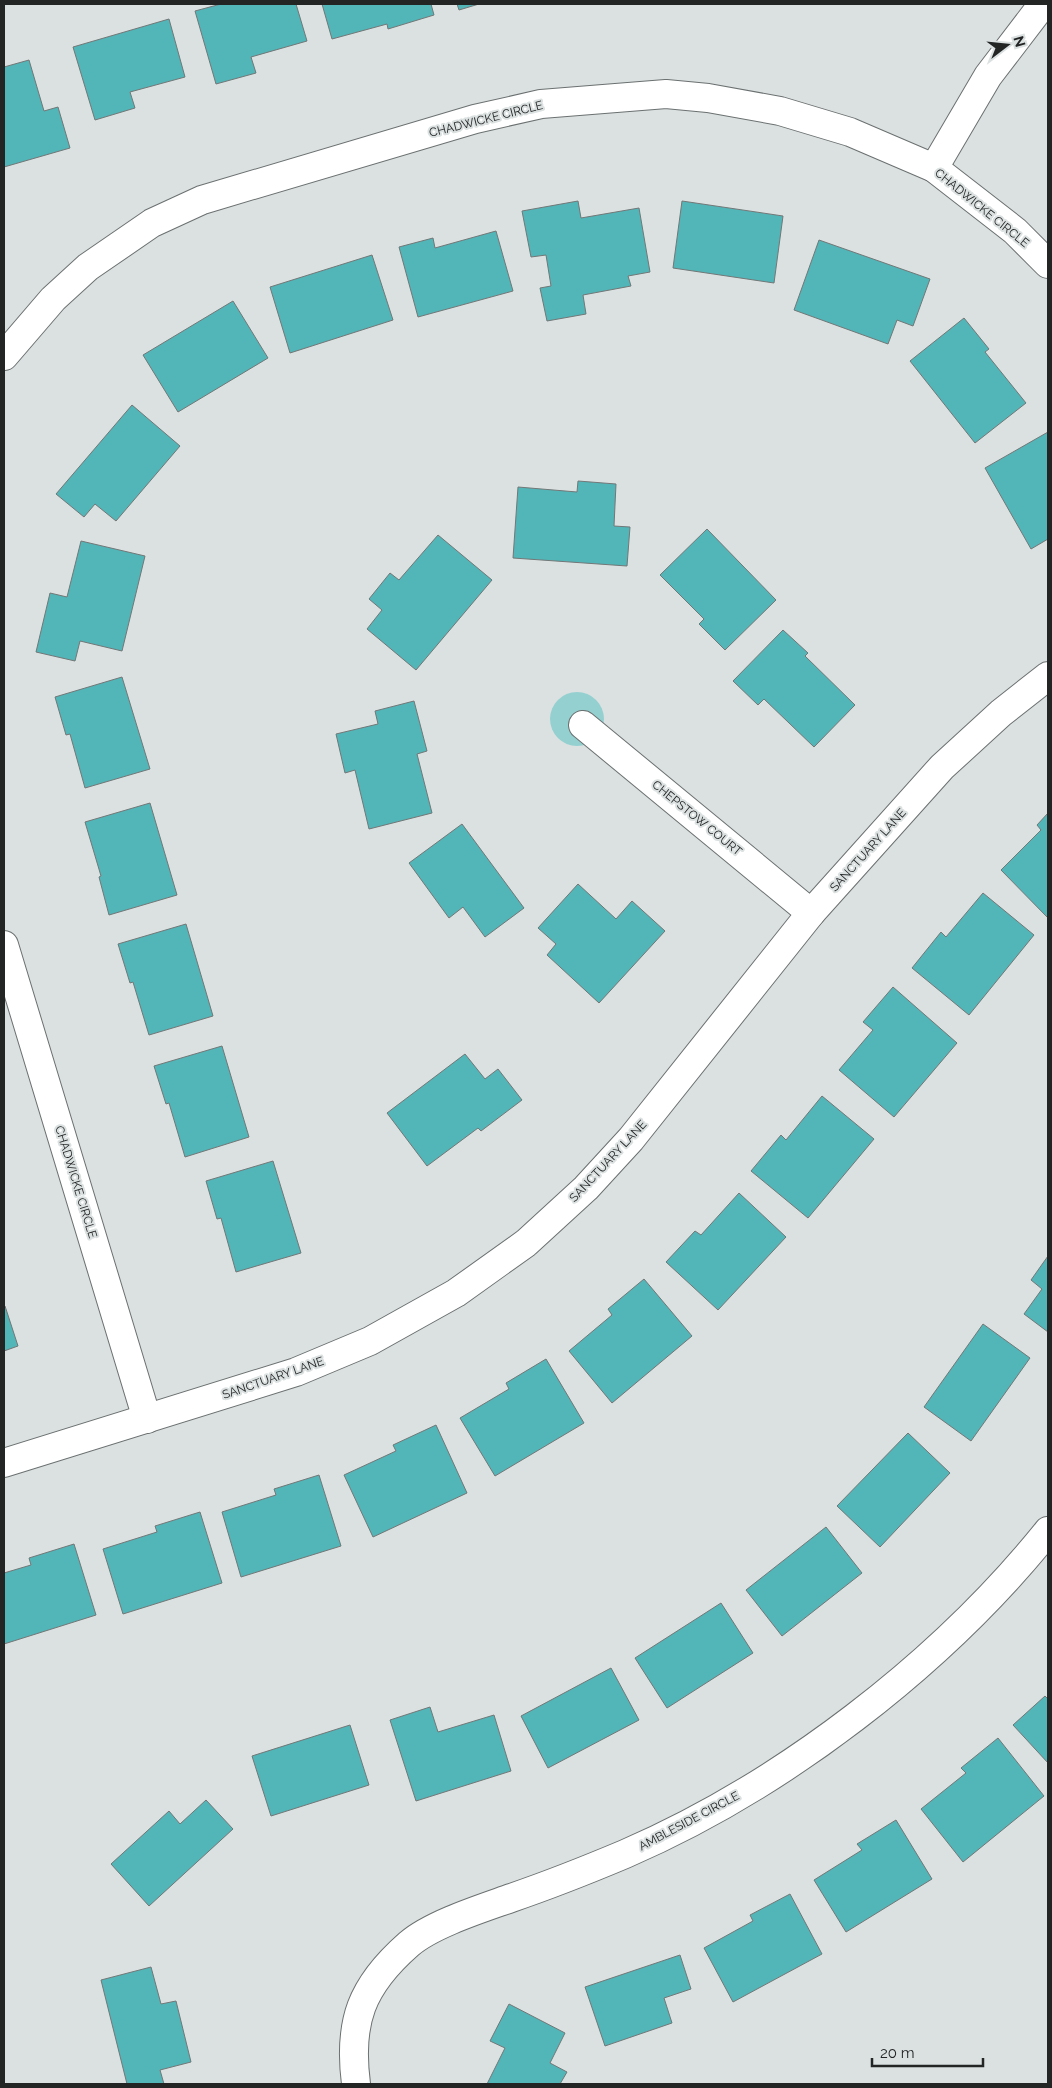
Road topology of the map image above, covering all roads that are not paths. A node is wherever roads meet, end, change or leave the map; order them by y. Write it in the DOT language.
graph roads {
  1 [pos="1042,4"];
  2 [pos="934,168"];
  3 [pos="1048,264"];
  4 [pos="4,356"];
  5 [pos="1048,676"];
  6 [pos="583,725"];
  7 [pos="811,913"];
  8 [pos="4,945"];
  9 [pos="147,1419"];
  10 [pos="4,1462"];
  11 [pos="1048,1531"];
  12 [pos="356,2084"];
  1 -- 2 [label="street"];
  2 -- 3 [label="street, CHADWICKE CIRCLE"];
  2 -- 4 [label="street, CHADWICKE CIRCLE"];
  5 -- 7 [label="street, SANCTUARY LANE"];
  6 -- 7 [label="street, CHEPSTOW COURT"];
  7 -- 9 [label="street, SANCTUARY LANE"];
  8 -- 9 [label="street, CHADWICKE CIRCLE"];
  9 -- 10 [label="street, SANCTUARY LANE"];
  11 -- 12 [label="street, AMBLESIDE CIRCLE"];
}
